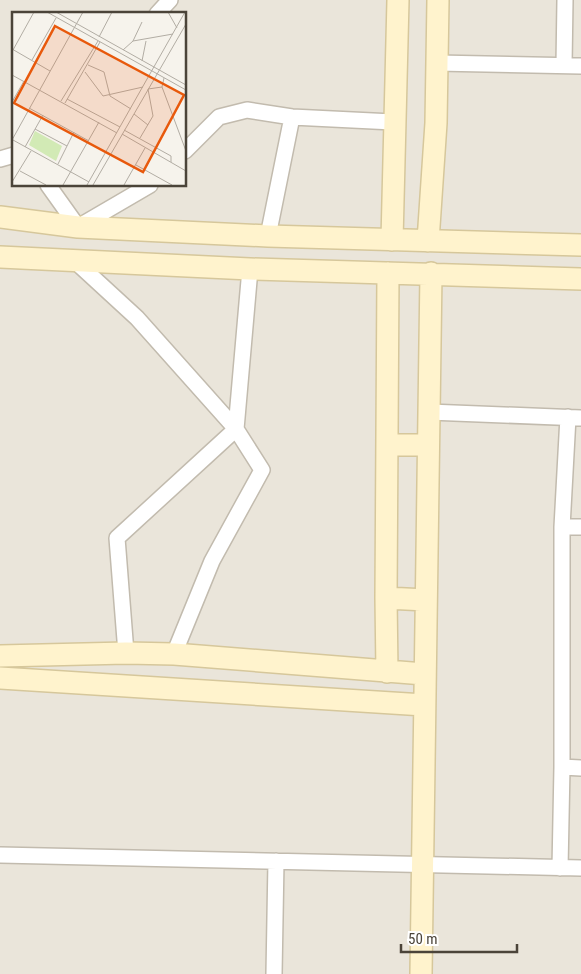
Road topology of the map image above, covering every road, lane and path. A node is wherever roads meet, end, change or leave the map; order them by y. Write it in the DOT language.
graph roads {
  1 [pos="170,0"];
  2 [pos="398,0"];
  3 [pos="438,0"];
  4 [pos="565,0"];
  5 [pos="159,12"];
  6 [pos="437,64"];
  7 [pos="564,65"];
  8 [pos="581,66"];
  9 [pos="292,117"];
  10 [pos="393,122"];
  11 [pos="186,150"];
  12 [pos="49,186"];
  13 [pos="148,186"];
  14 [pos="0,217"];
  15 [pos="78,227"];
  16 [pos="268,236"];
  17 [pos="392,240"];
  18 [pos="428,241"];
  19 [pos="581,245"];
  20 [pos="0,257"];
  21 [pos="75,262"];
  22 [pos="250,269"];
  23 [pos="388,273"];
  24 [pos="431,273"];
  25 [pos="581,278"];
  26 [pos="429,412"];
  27 [pos="575,418"];
  28 [pos="236,428"];
  29 [pos="387,445"];
  30 [pos="428,445"];
  31 [pos="581,526"];
  32 [pos="562,527"];
  33 [pos="386,598"];
  34 [pos="426,600"];
  35 [pos="126,653"];
  36 [pos="174,654"];
  37 [pos="0,656"];
  38 [pos="387,672"];
  39 [pos="424,674"];
  40 [pos="0,678"];
  41 [pos="424,705"];
  42 [pos="562,767"];
  43 [pos="581,768"];
  44 [pos="0,855"];
  45 [pos="276,861"];
  46 [pos="423,864"];
  47 [pos="560,868"];
  48 [pos="581,868"];
  49 [pos="274,974"];
  50 [pos="421,974"];
  1 -- 5 [label="street"];
  2 -- 10 [label="street"];
  3 -- 6 [label="street"];
  4 -- 7 [label="street"];
  6 -- 7 [label="street"];
  6 -- 18 [label="street"];
  7 -- 8 [label="street"];
  9 -- 10 [label="street"];
  9 -- 11 [label="street"];
  9 -- 16 [label="street"];
  10 -- 17 [label="street"];
  12 -- 15 [label="street"];
  13 -- 15 [label="street"];
  14 -- 15 [label="street"];
  15 -- 16 [label="street"];
  16 -- 17 [label="street"];
  17 -- 18 [label="street"];
  18 -- 19 [label="street"];
  20 -- 21 [label="street"];
  21 -- 22 [label="street"];
  21 -- 28 [label="street"];
  22 -- 23 [label="street"];
  22 -- 28 [label="street"];
  23 -- 24 [label="street"];
  23 -- 29 [label="street"];
  24 -- 25 [label="street"];
  24 -- 26 [label="street"];
  26 -- 27 [label="street"];
  26 -- 30 [label="street"];
  27 -- 32 [label="street"];
  28 -- 35 [label="street"];
  28 -- 36 [label="street"];
  29 -- 30 [label="street"];
  29 -- 33 [label="street"];
  30 -- 34 [label="street"];
  31 -- 32 [label="street"];
  32 -- 42 [label="street"];
  33 -- 34 [label="street"];
  33 -- 38 [label="street"];
  34 -- 39 [label="street"];
  35 -- 36 [label="street"];
  35 -- 37 [label="street"];
  36 -- 38 [label="street"];
  38 -- 39 [label="street"];
  39 -- 41 [label="street"];
  40 -- 41 [label="street"];
  41 -- 46 [label="street"];
  42 -- 43 [label="street"];
  42 -- 47 [label="street"];
  44 -- 45 [label="street"];
  45 -- 46 [label="street"];
  45 -- 49 [label="street"];
  46 -- 47 [label="street"];
  46 -- 50 [label="street"];
  47 -- 48 [label="street"];
}
